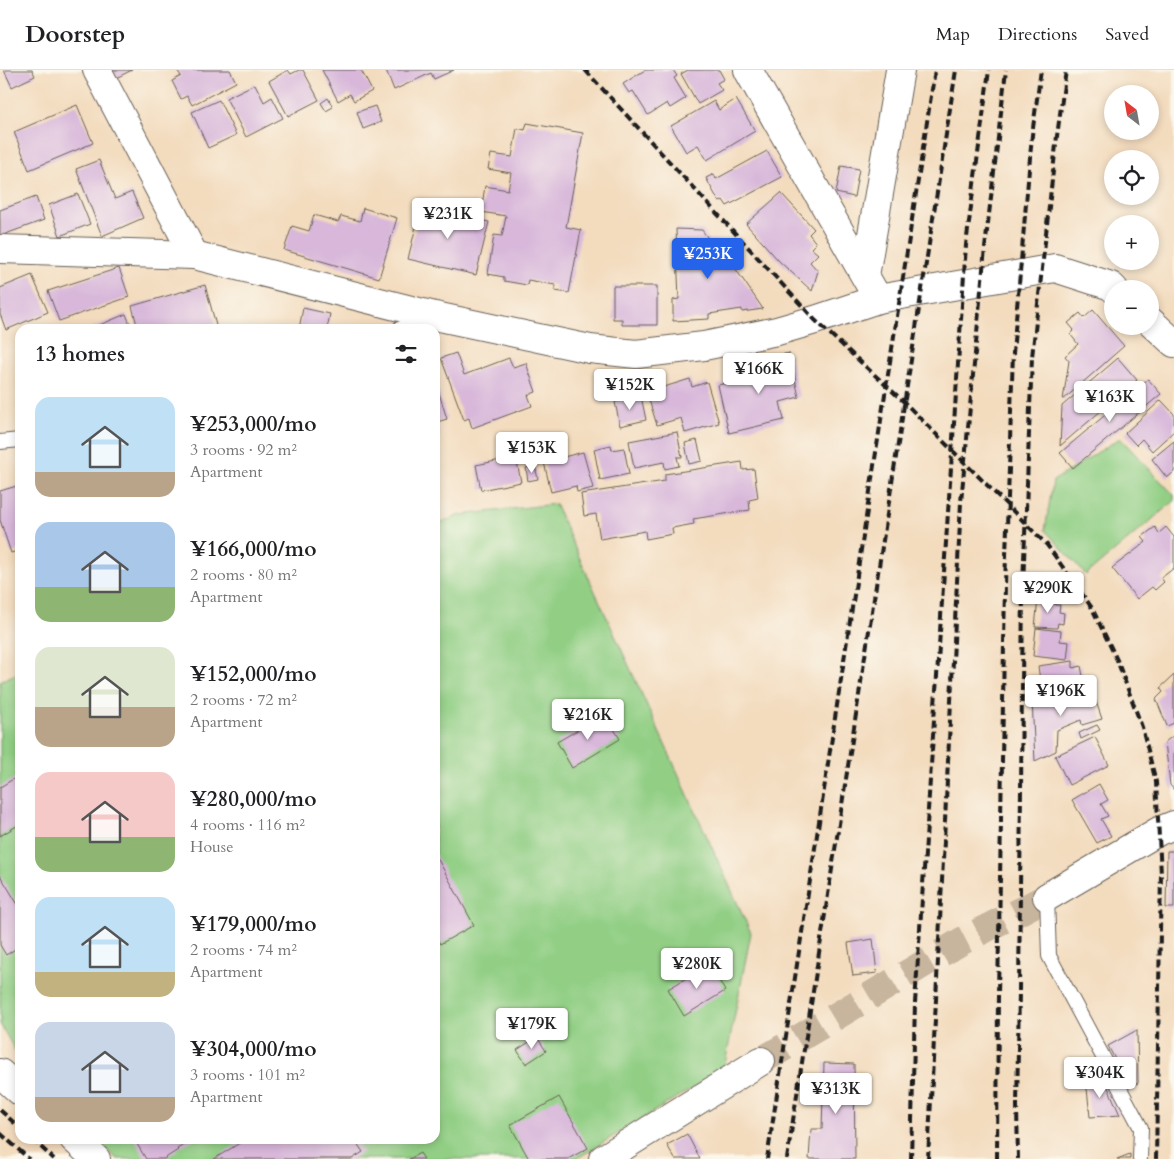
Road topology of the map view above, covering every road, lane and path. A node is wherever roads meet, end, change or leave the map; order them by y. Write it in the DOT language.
graph roads {
  1 [pos="97,70"];
  2 [pos="748,70"];
  3 [pos="900,70"];
  4 [pos="0,249"];
  5 [pos="194,255"];
  6 [pos="1104,284"];
  7 [pos="871,288"];
  8 [pos="435,316"];
  9 [pos="413,324"];
  10 [pos="1159,329"];
  11 [pos="1174,342"];
  12 [pos="15,440"];
  13 [pos="0,442"];
  14 [pos="1174,825"];
  15 [pos="1047,897"];
  16 [pos="761,1061"];
  17 [pos="0,1073"];
  18 [pos="15,1086"];
  19 [pos="80,1144"];
  20 [pos="96,1159"];
  21 [pos="603,1159"];
  22 [pos="1140,1159"];
  1 -- 5 [label="street"];
  2 -- 7 [label="street"];
  3 -- 7 [label="street"];
  4 -- 5 [label="street"];
  5 -- 8 [label="street"];
  6 -- 7 [label="street"];
  7 -- 8 [label="street"];
  8 -- 9 [label="lane"];
  10 -- 11 [label="street"];
  12 -- 13 [label="lane"];
  14 -- 15 [label="street"];
  15 -- 22 [label="lane"];
  16 -- 21 [label="street"];
  17 -- 18 [label="street"];
  19 -- 20 [label="street"];
}
